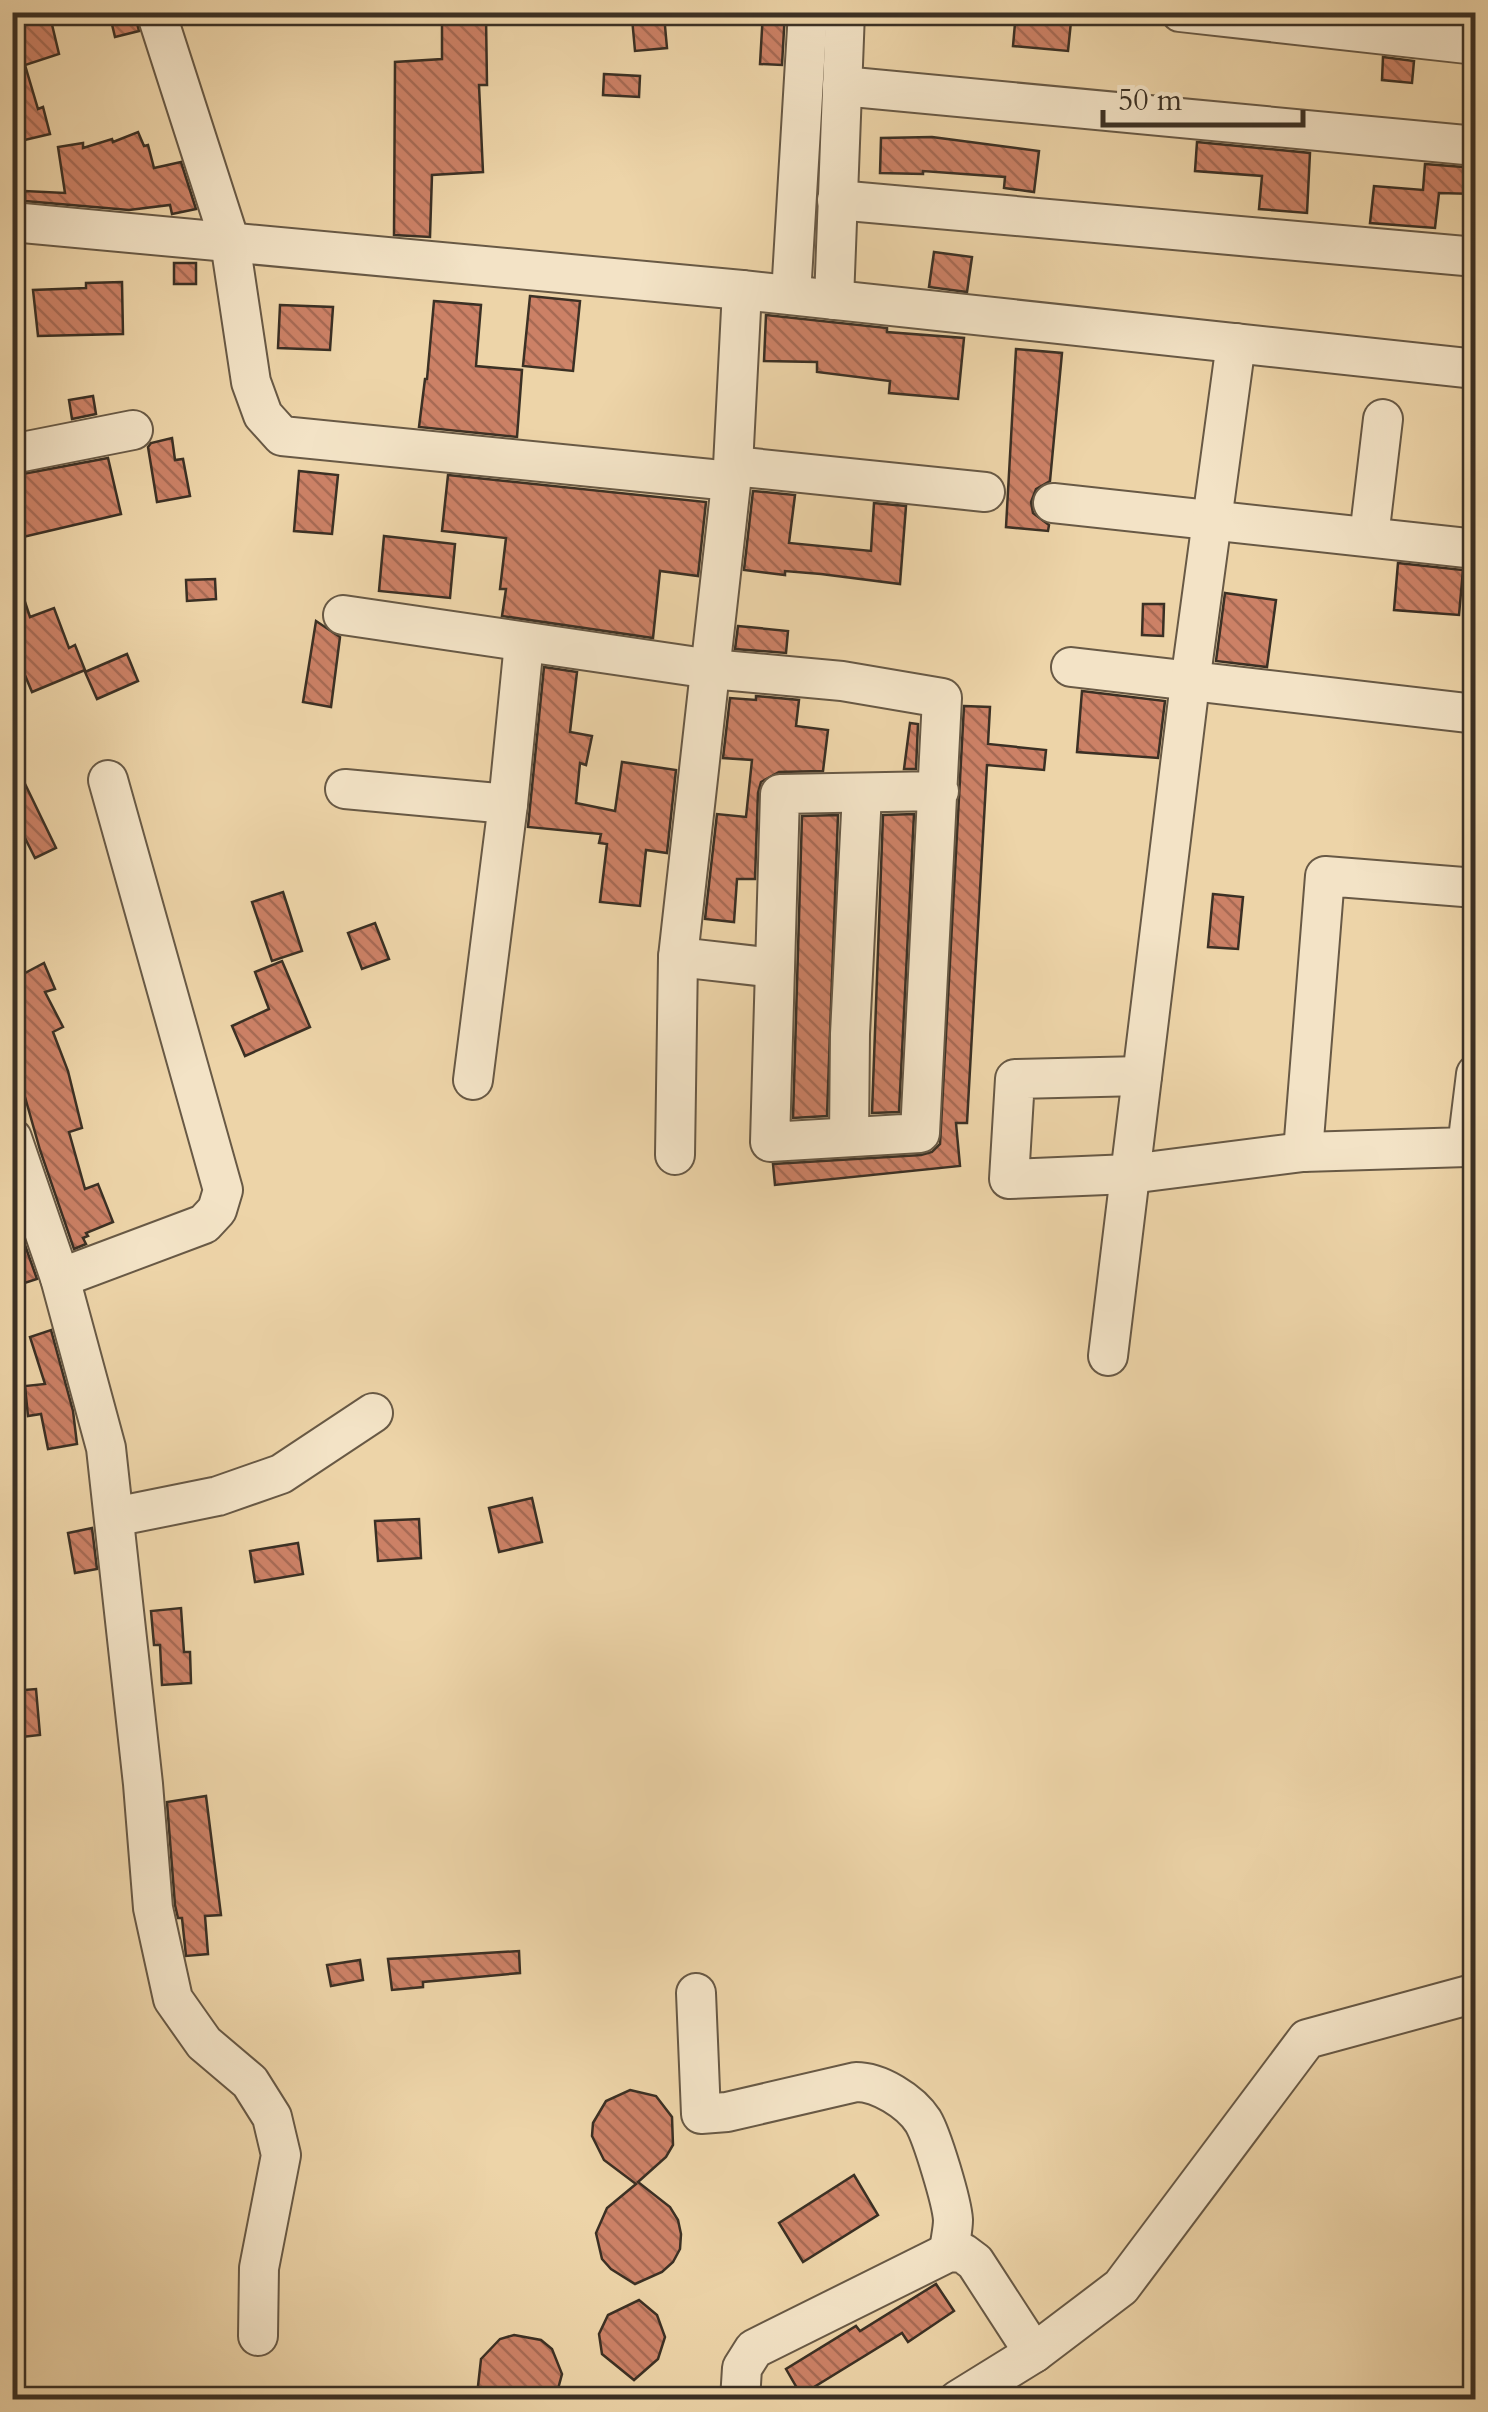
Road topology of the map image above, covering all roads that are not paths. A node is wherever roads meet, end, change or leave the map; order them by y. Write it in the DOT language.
graph roads {
  1 [pos="156,12"];
  2 [pos="808,12"];
  3 [pos="845,12"];
  4 [pos="1180,12"];
  5 [pos="1476,46"];
  6 [pos="842,86"];
  7 [pos="1476,146"];
  8 [pos="837,200"];
  9 [pos="12,222"];
  10 [pos="230,242"];
  11 [pos="1476,257"];
  12 [pos="742,290"];
  13 [pos="792,296"];
  14 [pos="834,300"];
  15 [pos="1236,343"];
  16 [pos="1476,370"];
  17 [pos="1383,418"];
  18 [pos="134,430"];
  19 [pos="12,454"];
  20 [pos="732,474"];
  21 [pos="985,492"];
  22 [pos="1053,503"];
  23 [pos="1212,520"];
  24 [pos="1368,537"];
  25 [pos="1476,549"];
  26 [pos="344,616"];
  27 [pos="524,643"];
  28 [pos="1071,666"];
  29 [pos="710,669"];
  30 [pos="1190,683"];
  31 [pos="1476,714"];
  32 [pos="108,780"];
  33 [pos="345,789"];
  34 [pos="939,791"];
  35 [pos="862,792"];
  36 [pos="508,804"];
  37 [pos="1476,888"];
  38 [pos="678,957"];
  39 [pos="775,968"];
  40 [pos="1476,1074"];
  41 [pos="1142,1076"];
  42 [pos="473,1080"];
  43 [pos="849,1137"];
  44 [pos="12,1138"];
  45 [pos="1472,1147"];
  46 [pos="1303,1152"];
  47 [pos="674,1154"];
  48 [pos="1130,1174"];
  49 [pos="24,1207"];
  50 [pos="60,1278"];
  51 [pos="1108,1356"];
  52 [pos="374,1413"];
  53 [pos="114,1517"];
  54 [pos="696,1993"];
  55 [pos="1476,1993"];
  56 [pos="948,2252"];
  57 [pos="258,2336"];
  58 [pos="1034,2353"];
  59 [pos="740,2400"];
  60 [pos="958,2400"];
  1 -- 10 [label="street"];
  2 -- 13 [label="street"];
  3 -- 6 [label="street"];
  4 -- 5 [label="street"];
  6 -- 7 [label="street"];
  6 -- 8 [label="street"];
  8 -- 11 [label="street"];
  8 -- 14 [label="street"];
  9 -- 10 [label="street"];
  10 -- 12 [label="street"];
  10 -- 20 [label="street"];
  12 -- 13 [label="street"];
  12 -- 20 [label="street"];
  13 -- 14 [label="street"];
  14 -- 15 [label="street"];
  15 -- 16 [label="street"];
  15 -- 23 [label="street"];
  17 -- 24 [label="street"];
  18 -- 19 [label="street"];
  20 -- 21 [label="street"];
  20 -- 29 [label="street"];
  22 -- 23 [label="street"];
  23 -- 24 [label="street"];
  23 -- 30 [label="street"];
  24 -- 25 [label="street"];
  26 -- 27 [label="street"];
  27 -- 29 [label="street"];
  27 -- 36 [label="street"];
  28 -- 30 [label="street"];
  29 -- 34 [label="street"];
  29 -- 38 [label="street"];
  30 -- 31 [label="street"];
  30 -- 41 [label="street"];
  32 -- 50 [label="street"];
  33 -- 36 [label="street"];
  34 -- 35 [label="street"];
  34 -- 43 [label="street"];
  35 -- 39 [label="street"];
  35 -- 43 [label="street"];
  36 -- 42 [label="street"];
  37 -- 46 [label="street"];
  38 -- 39 [label="street"];
  38 -- 47 [label="street"];
  39 -- 43 [label="street"];
  40 -- 45 [label="street"];
  41 -- 48 [label="street"];
  41 -- 48 [label="street"];
  44 -- 49 [label="street"];
  45 -- 46 [label="street"];
  46 -- 48 [label="street"];
  48 -- 51 [label="street"];
  49 -- 50 [label="street"];
  50 -- 53 [label="street"];
  52 -- 53 [label="street"];
  53 -- 57 [label="street"];
  54 -- 56 [label="street"];
  55 -- 58 [label="street"];
  56 -- 58 [label="street"];
  56 -- 59 [label="street"];
  58 -- 60 [label="street"];
}
